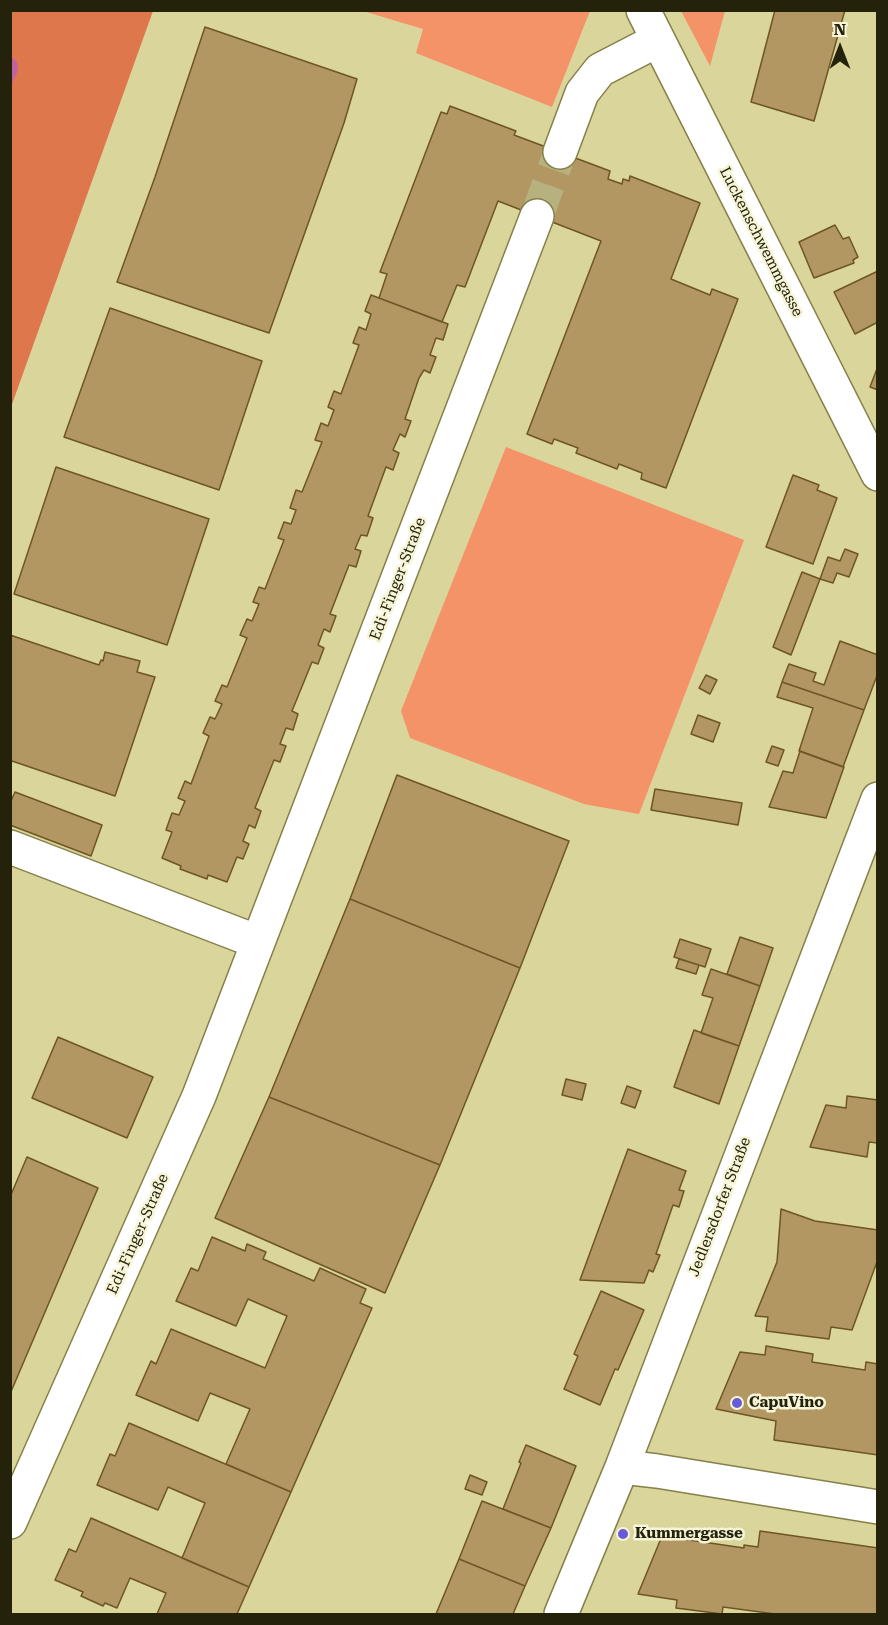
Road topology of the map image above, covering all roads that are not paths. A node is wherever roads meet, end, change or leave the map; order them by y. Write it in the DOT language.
graph roads {
  1 [pos="643,10"];
  2 [pos="658,40"];
  3 [pos="560,152"];
  4 [pos="537,216"];
  5 [pos="878,474"];
  6 [pos="878,799"];
  7 [pos="10,847"];
  8 [pos="258,942"];
  9 [pos="622,1467"];
  10 [pos="878,1507"];
  11 [pos="10,1522"];
  12 [pos="561,1614"];
  1 -- 2 [label="street, Luckenschwemmgasse"];
  2 -- 3 [label="street"];
  2 -- 5 [label="street, Luckenschwemmgasse"];
  4 -- 8 [label="street, Edi-Finger-Straße"];
  6 -- 9 [label="street, Jedlersdorfer Straße"];
  7 -- 8 [label="street"];
  8 -- 11 [label="street, Edi-Finger-Straße"];
  9 -- 10 [label="street"];
  9 -- 12 [label="street, Jedlersdorfer Straße"];
}
